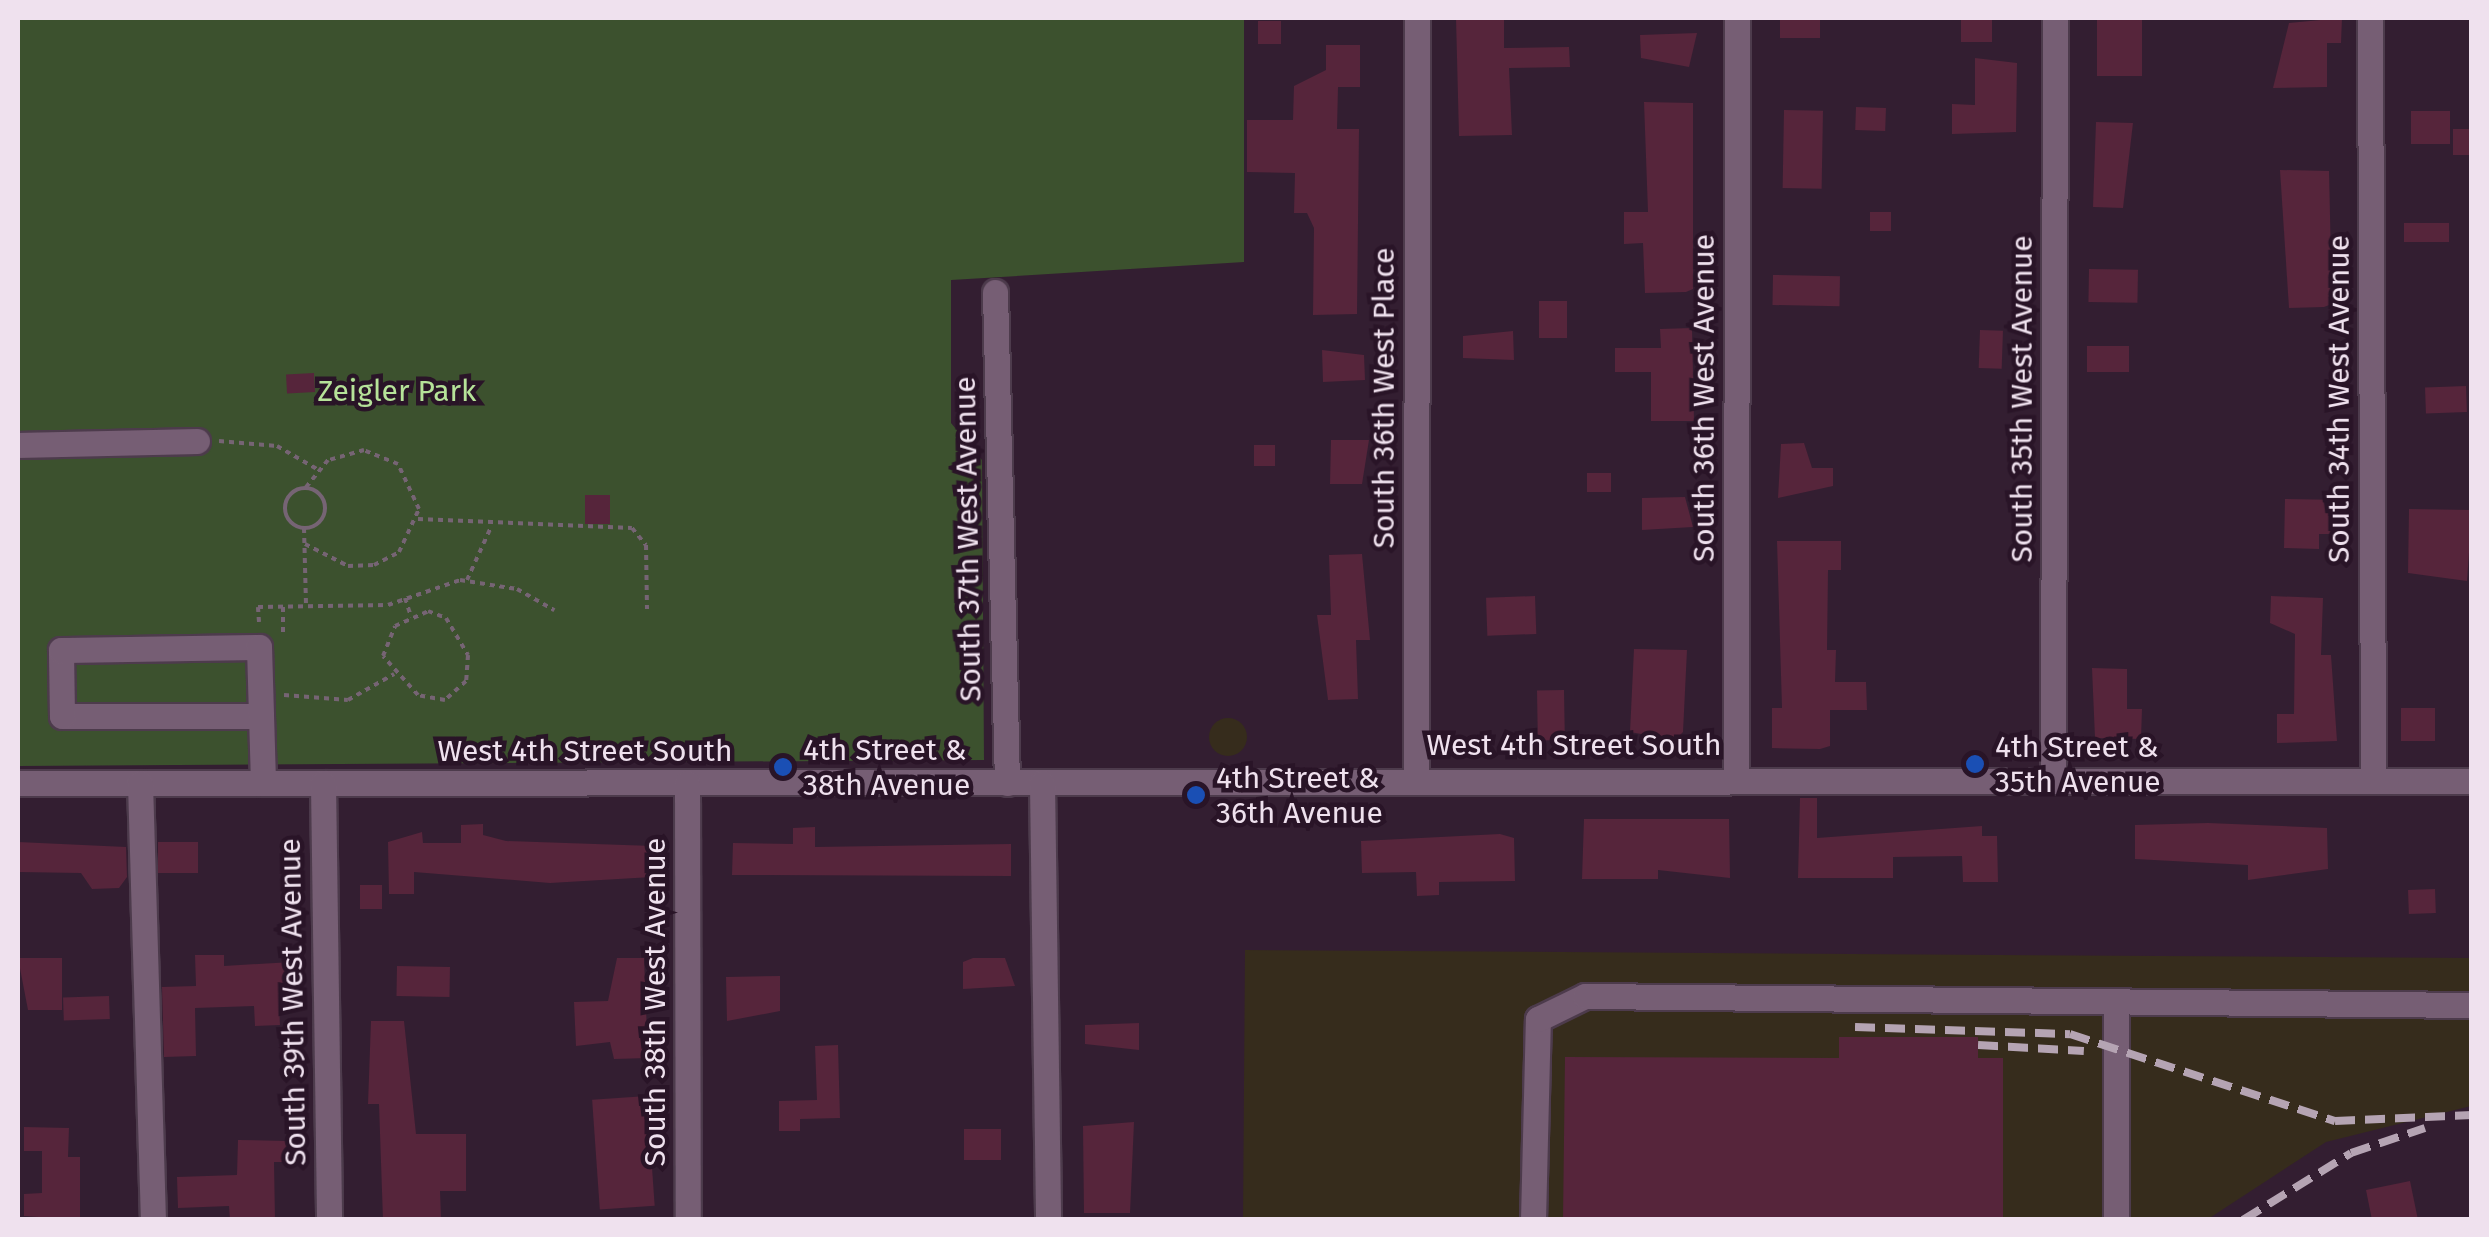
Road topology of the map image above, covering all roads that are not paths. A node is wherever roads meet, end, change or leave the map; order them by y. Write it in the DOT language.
graph roads {
  1 [pos="1417,18"];
  2 [pos="1737,18"];
  3 [pos="2055,18"];
  4 [pos="2370,18"];
  5 [pos="995,292"];
  6 [pos="196,441"];
  7 [pos="18,445"];
  8 [pos="261,716"];
  9 [pos="1416,778"];
  10 [pos="1736,778"];
  11 [pos="2053,780"];
  12 [pos="2373,781"];
  13 [pos="2472,781"];
  14 [pos="263,783"];
  15 [pos="322,783"];
  16 [pos="1042,783"];
  17 [pos="18,784"];
  18 [pos="140,784"];
  19 [pos="687,784"];
  20 [pos="1007,784"];
  21 [pos="2472,1005"];
  22 [pos="2116,1006"];
  23 [pos="153,1220"];
  24 [pos="329,1220"];
  25 [pos="688,1220"];
  26 [pos="1048,1220"];
  27 [pos="1533,1220"];
  28 [pos="2116,1220"];
  1 -- 9 [label="street, South 36th West Place"];
  2 -- 10 [label="street, South 36th West Avenue"];
  3 -- 11 [label="street, South 35th West Avenue"];
  4 -- 12 [label="street, South 34th West Avenue"];
  5 -- 20 [label="street, South 37th West Avenue"];
  6 -- 7 [label="street"];
  8 -- 8 [label="street"];
  8 -- 14 [label="street"];
  9 -- 10 [label="street, West 4th Street South"];
  9 -- 16 [label="street, West 4th Street South"];
  10 -- 11 [label="street, West 4th Street South"];
  11 -- 12 [label="street, West 4th Street South"];
  12 -- 13 [label="street, West 4th Street South"];
  14 -- 15 [label="street, West 4th Street South"];
  14 -- 18 [label="street, West 4th Street South"];
  15 -- 19 [label="street, West 4th Street South"];
  15 -- 24 [label="street, South 39th West Avenue"];
  16 -- 20 [label="street, West 4th Street South"];
  16 -- 26 [label="street"];
  17 -- 18 [label="street, West 4th Street South"];
  18 -- 23 [label="street"];
  19 -- 20 [label="street, West 4th Street South"];
  19 -- 25 [label="street, South 38th West Avenue"];
  21 -- 22 [label="street"];
  22 -- 27 [label="street"];
  22 -- 28 [label="street"];
}
